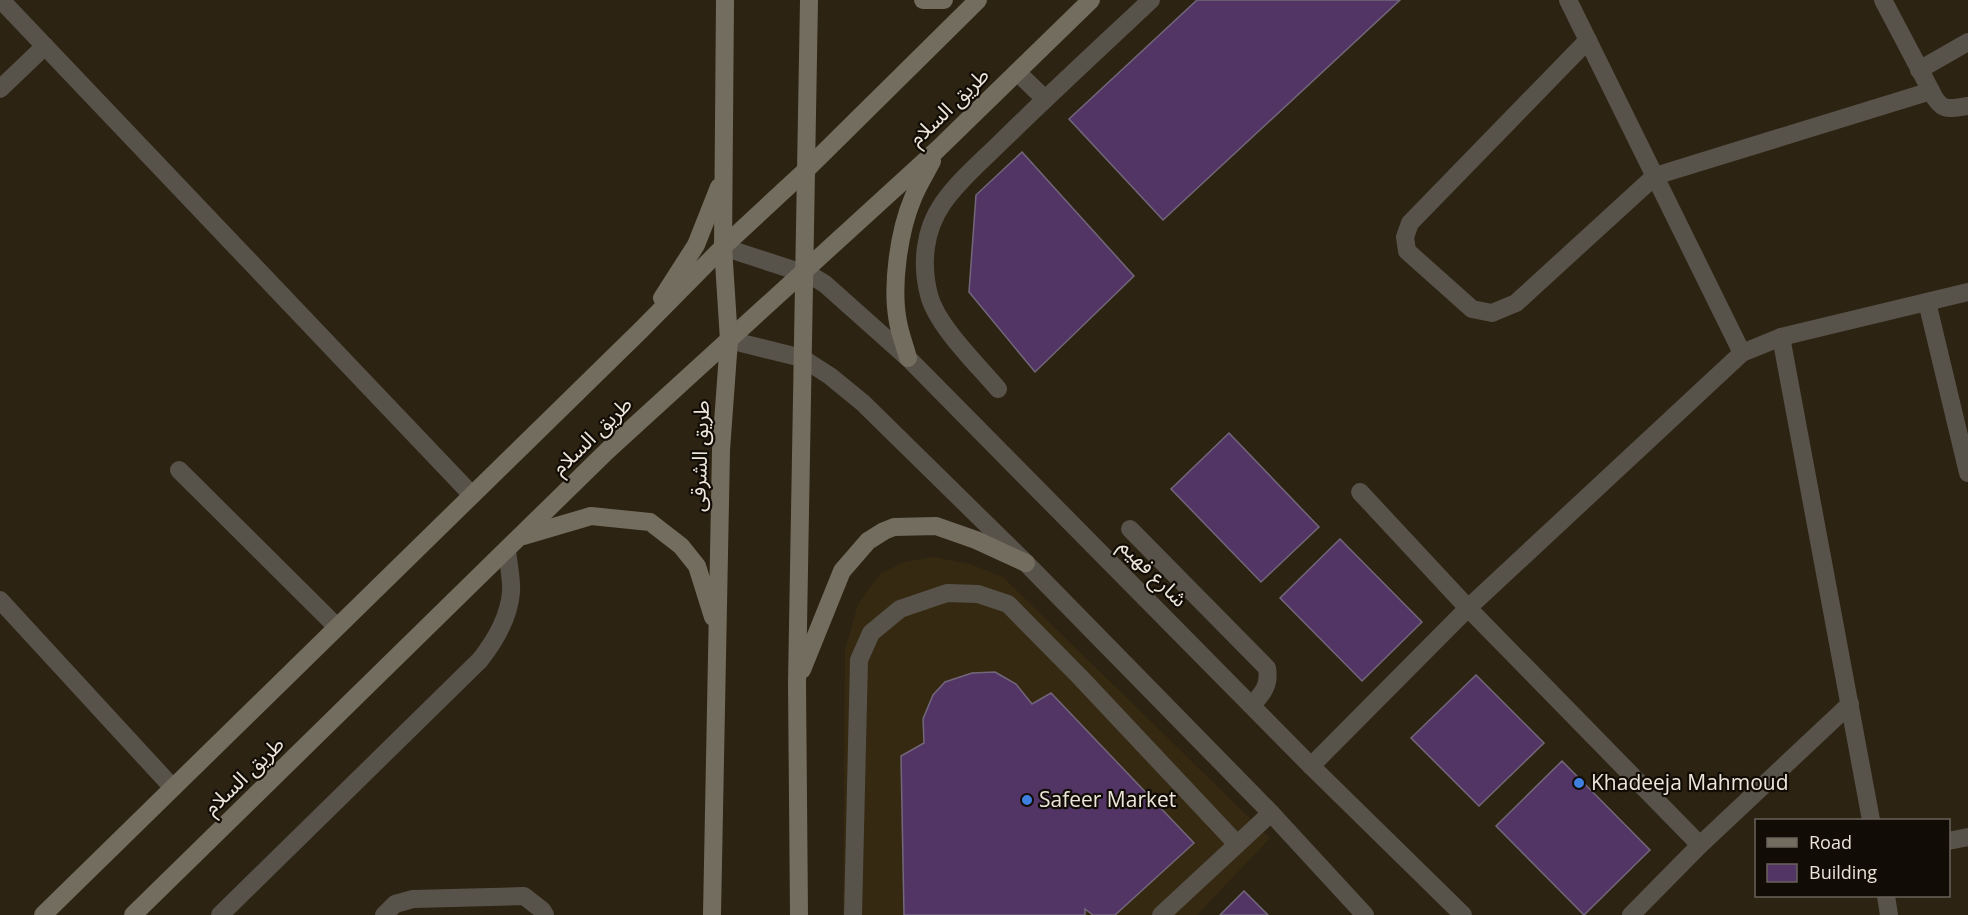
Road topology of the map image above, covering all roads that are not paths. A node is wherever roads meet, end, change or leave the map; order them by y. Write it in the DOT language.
graph roads {
  1 [pos="1,0"];
  2 [pos="725,0"];
  3 [pos="809,0"];
  4 [pos="923,0"];
  5 [pos="944,0"];
  6 [pos="978,0"];
  7 [pos="1091,0"];
  8 [pos="1151,0"];
  9 [pos="1568,0"];
  10 [pos="1883,0"];
  11 [pos="1588,40"];
  12 [pos="1968,42"];
  13 [pos="45,46"];
  14 [pos="1919,70"];
  15 [pos="1017,72"];
  16 [pos="0,89"];
  17 [pos="1931,91"];
  18 [pos="1045,99"];
  19 [pos="1968,106"];
  20 [pos="938,149"];
  21 [pos="806,170"];
  22 [pos="723,174"];
  23 [pos="1654,176"];
  24 [pos="723,247"];
  25 [pos="804,272"];
  26 [pos="1968,292"];
  27 [pos="1928,302"];
  28 [pos="641,330"];
  29 [pos="1781,337"];
  30 [pos="729,340"];
  31 [pos="1742,353"];
  32 [pos="802,358"];
  33 [pos="908,358"];
  34 [pos="998,389"];
  35 [pos="179,471"];
  36 [pos="1968,474"];
  37 [pos="1360,492"];
  38 [pos="472,495"];
  39 [pos="1130,529"];
  40 [pos="521,536"];
  41 [pos="507,550"];
  42 [pos="1026,563"];
  43 [pos="0,600"];
  44 [pos="1468,608"];
  45 [pos="337,627"];
  46 [pos="718,634"];
  47 [pos="797,683"];
  48 [pos="1850,704"];
  49 [pos="1252,705"];
  50 [pos="1311,766"];
  51 [pos="173,788"];
  52 [pos="1271,813"];
  53 [pos="1871,819"];
  54 [pos="1968,837"];
  55 [pos="1950,841"];
  56 [pos="1237,844"];
  57 [pos="1700,845"];
  58 [pos="1886,897"];
  59 [pos="428,907"];
  60 [pos="43,915"];
  61 [pos="134,915"];
  62 [pos="220,915"];
  63 [pos="384,915"];
  64 [pos="545,915"];
  65 [pos="712,915"];
  66 [pos="799,915"];
  67 [pos="853,915"];
  68 [pos="1161,915"];
  69 [pos="1365,915"];
  70 [pos="1463,915"];
  71 [pos="1631,915"];
  72 [pos="1889,915"];
  1 -- 13 [label="street"];
  2 -- 22 [label="main road, طريق الشرقى"];
  3 -- 21 [label="main road"];
  4 -- 5 [label="main road"];
  6 -- 21 [label="main road, طريق السلام"];
  7 -- 15 [label="main road, طريق السلام"];
  8 -- 18 [label="street"];
  9 -- 11 [label="street"];
  10 -- 14 [label="street"];
  11 -- 23 [label="street"];
  11 -- 23 [label="street"];
  12 -- 14 [label="street"];
  13 -- 16 [label="street"];
  13 -- 38 [label="street"];
  14 -- 17 [label="street"];
  15 -- 18 [label="street"];
  15 -- 20 [label="main road, طريق السلام"];
  17 -- 19 [label="street"];
  17 -- 23 [label="street"];
  18 -- 34 [label="street"];
  20 -- 25 [label="main road, طريق السلام"];
  20 -- 33 [label="main road"];
  21 -- 24 [label="main road, طريق السلام"];
  21 -- 25 [label="main road"];
  22 -- 24 [label="main road, طريق الشرقى"];
  22 -- 28 [label="main road"];
  23 -- 31 [label="street"];
  24 -- 25 [label="street, شارع فهيم"];
  24 -- 28 [label="main road, طريق السلام"];
  24 -- 30 [label="main road, طريق الشرقى"];
  25 -- 30 [label="main road, طريق السلام"];
  25 -- 32 [label="main road"];
  25 -- 33 [label="street, شارع فهيم"];
  26 -- 27 [label="street"];
  27 -- 29 [label="street"];
  27 -- 36 [label="street"];
  28 -- 38 [label="main road, طريق السلام"];
  29 -- 31 [label="street"];
  29 -- 48 [label="street"];
  30 -- 32 [label="street"];
  30 -- 40 [label="main road, طريق السلام"];
  30 -- 46 [label="main road, طريق الشرقى"];
  31 -- 44 [label="street"];
  32 -- 42 [label="street"];
  32 -- 47 [label="main road"];
  33 -- 49 [label="street, شارع فهيم"];
  35 -- 45 [label="street"];
  37 -- 44 [label="street"];
  38 -- 45 [label="main road, طريق السلام"];
  39 -- 49 [label="street"];
  40 -- 41 [label="main road, طريق السلام"];
  40 -- 46 [label="main road"];
  41 -- 61 [label="main road, طريق السلام"];
  41 -- 62 [label="street"];
  42 -- 47 [label="main road"];
  42 -- 52 [label="street"];
  43 -- 51 [label="street"];
  44 -- 50 [label="street"];
  44 -- 57 [label="street"];
  45 -- 51 [label="main road, طريق السلام"];
  46 -- 65 [label="main road, طريق الشرقى"];
  47 -- 66 [label="main road"];
  48 -- 53 [label="street"];
  48 -- 57 [label="street"];
  49 -- 50 [label="street, شارع فهيم"];
  50 -- 70 [label="street, شارع فهيم"];
  51 -- 60 [label="main road, طريق السلام"];
  52 -- 56 [label="street"];
  52 -- 69 [label="street"];
  54 -- 55 [label="street"];
  56 -- 67 [label="street"];
  56 -- 68 [label="street"];
  57 -- 71 [label="street"];
  58 -- 72 [label="street"];
  59 -- 63 [label="street"];
  59 -- 64 [label="street"];
}
